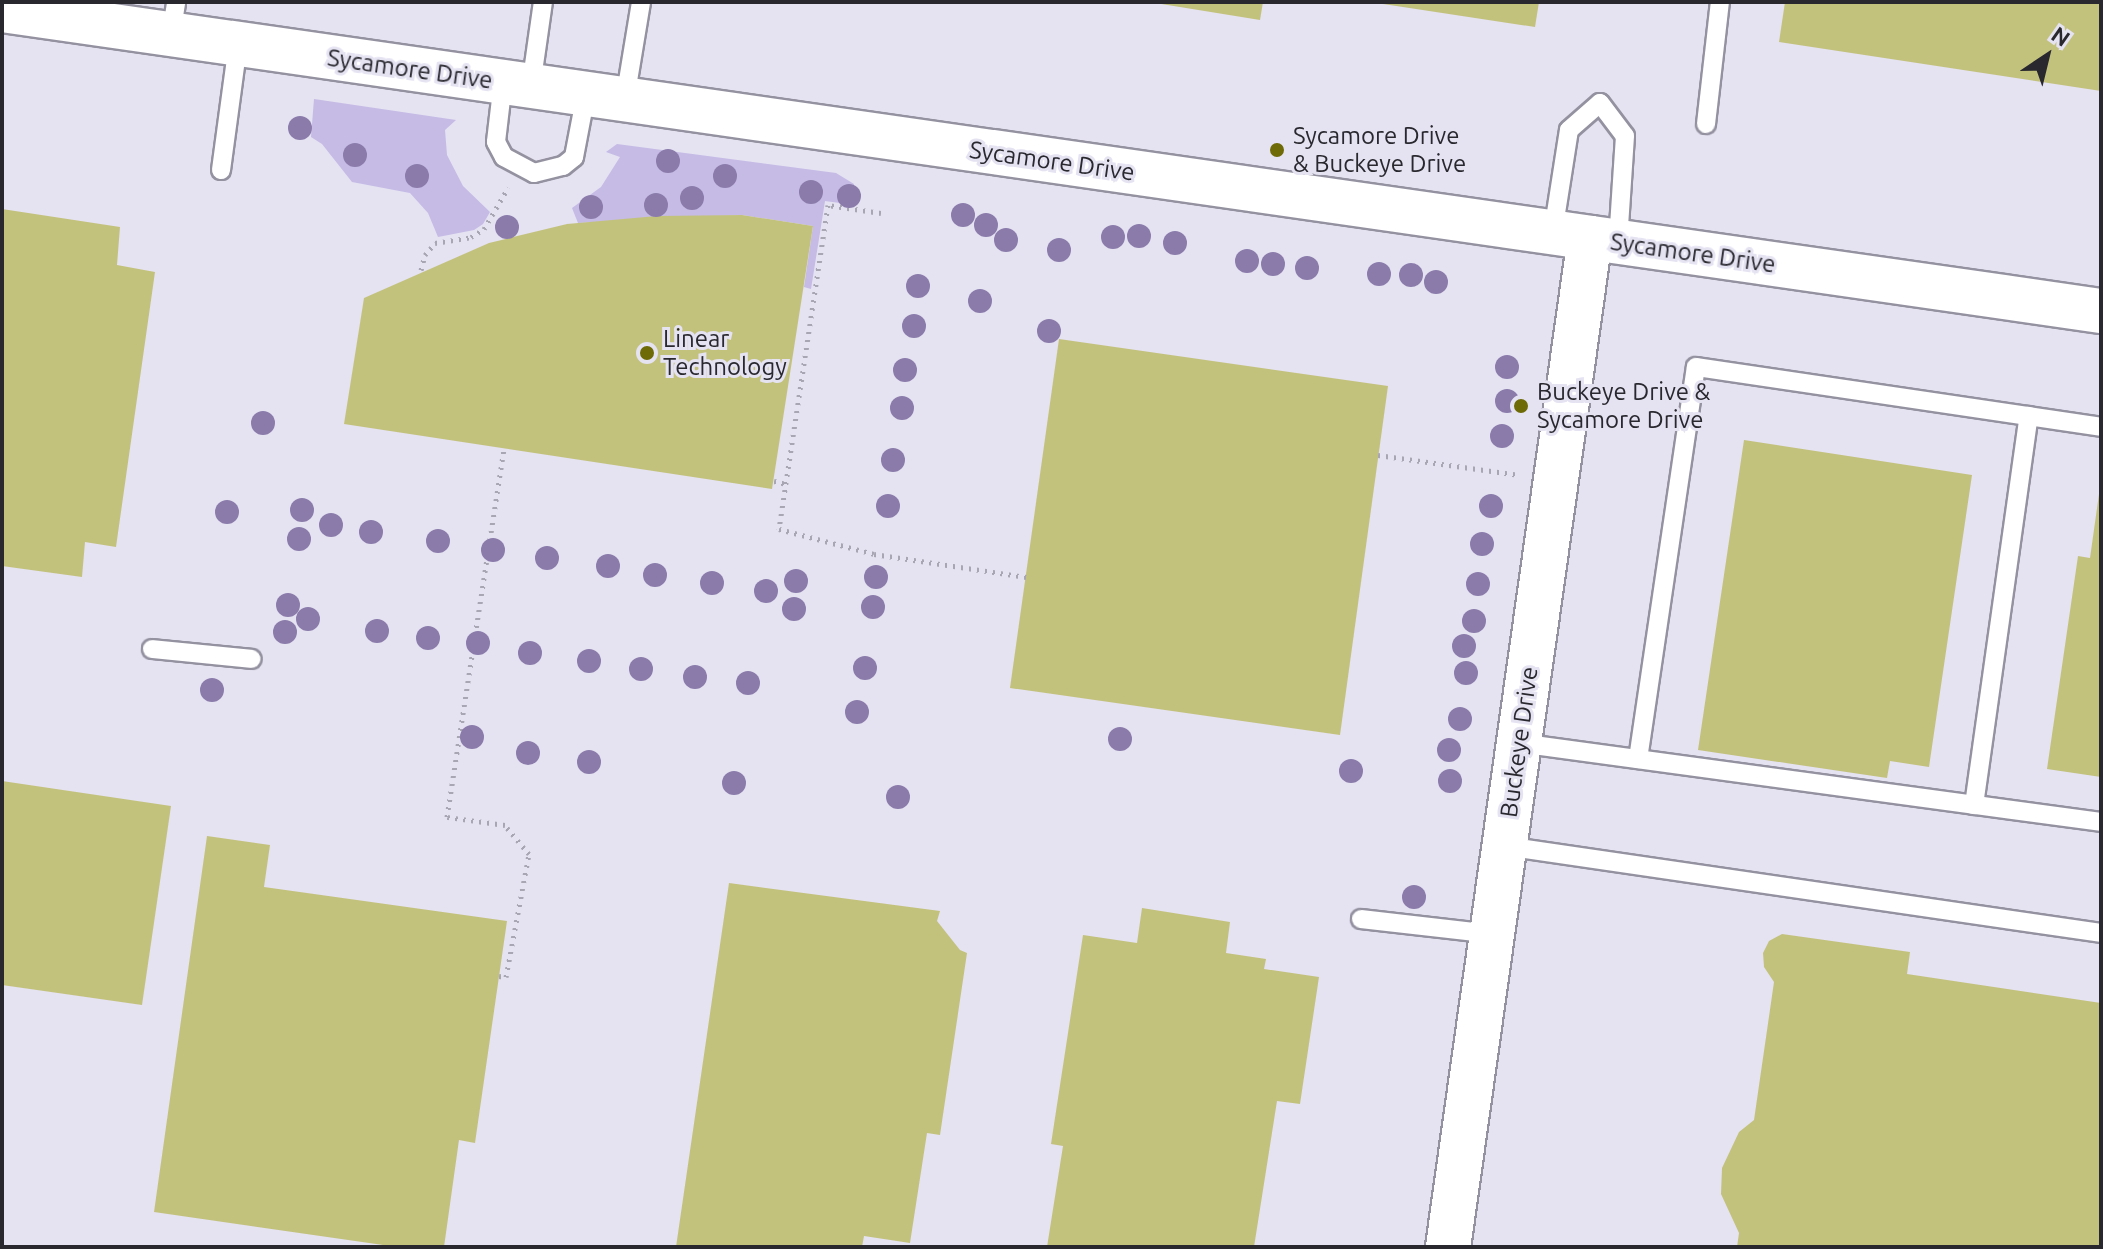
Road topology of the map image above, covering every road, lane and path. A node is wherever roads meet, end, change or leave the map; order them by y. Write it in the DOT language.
graph roads {
  1 [pos="543,2"];
  2 [pos="641,2"];
  3 [pos="1720,2"];
  4 [pos="2,10"];
  5 [pos="72,11"];
  6 [pos="174,18"];
  7 [pos="238,44"];
  8 [pos="517,84"];
  9 [pos="606,96"];
  10 [pos="1706,124"];
  11 [pos="519,167"];
  12 [pos="221,170"];
  13 [pos="881,213"];
  14 [pos="1587,237"];
  15 [pos="421,270"];
  16 [pos="2101,311"];
  17 [pos="2029,416"];
  18 [pos="2101,427"];
  19 [pos="504,449"];
  20 [pos="1378,455"];
  21 [pos="1556,480"];
  22 [pos="774,481"];
  23 [pos="786,484"];
  24 [pos="1026,577"];
  25 [pos="152,649"];
  26 [pos="252,659"];
  27 [pos="1519,743"];
  28 [pos="1638,759"];
  29 [pos="1974,805"];
  30 [pos="2101,822"];
  31 [pos="1505,846"];
  32 [pos="1361,919"];
  33 [pos="2101,933"];
  34 [pos="1493,934"];
  35 [pos="499,976"];
  36 [pos="1448,1247"];
  1 -- 8 [label="lane"];
  2 -- 9 [label="lane"];
  3 -- 10 [label="lane"];
  4 -- 5 [label="street, Sycamore Drive"];
  5 -- 6 [label="street, Sycamore Drive"];
  6 -- 7 [label="street, Sycamore Drive"];
  7 -- 8 [label="street, Sycamore Drive"];
  7 -- 12 [label="lane"];
  8 -- 9 [label="street, Sycamore Drive"];
  8 -- 11 [label="lane"];
  9 -- 11 [label="lane"];
  9 -- 14 [label="street, Sycamore Drive"];
  11 -- 15 [label="path"];
  13 -- 23 [label="path"];
  14 -- 14 [label="lane"];
  14 -- 16 [label="street, Sycamore Drive"];
  14 -- 21 [label="street, Buckeye Drive"];
  17 -- 18 [label="lane"];
  17 -- 28 [label="lane"];
  17 -- 29 [label="lane"];
  19 -- 35 [label="path"];
  20 -- 21 [label="path"];
  21 -- 27 [label="street, Buckeye Drive"];
  22 -- 23 [label="path"];
  23 -- 24 [label="path"];
  25 -- 26 [label="lane"];
  27 -- 28 [label="lane"];
  27 -- 31 [label="street, Buckeye Drive"];
  28 -- 29 [label="lane"];
  29 -- 30 [label="lane"];
  31 -- 33 [label="lane"];
  31 -- 34 [label="street, Buckeye Drive"];
  32 -- 34 [label="lane"];
  34 -- 36 [label="street, Buckeye Drive"];
}
